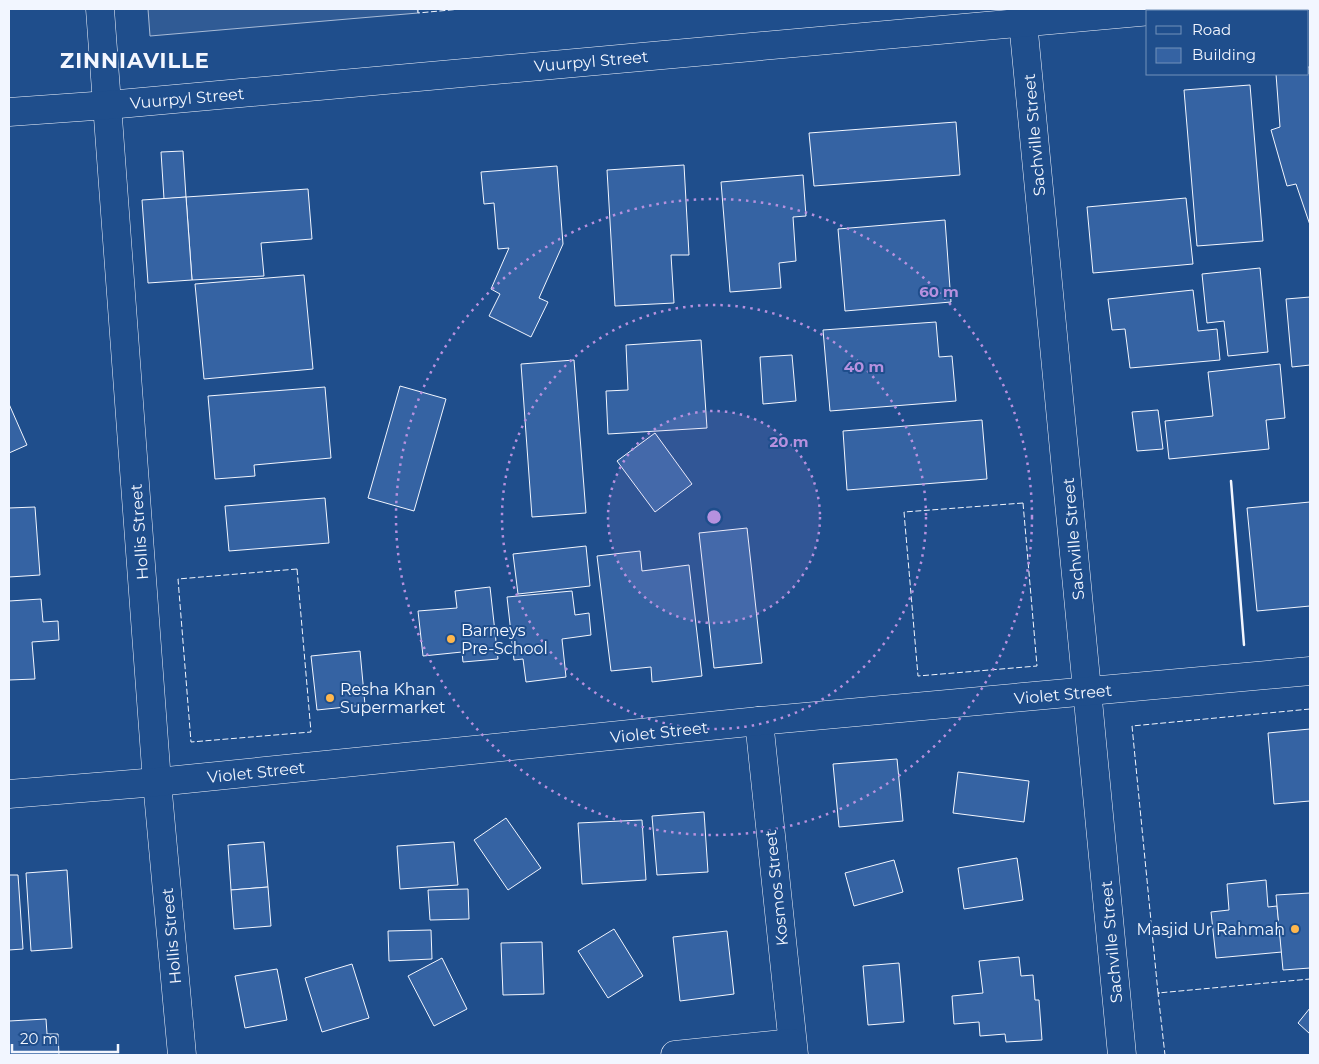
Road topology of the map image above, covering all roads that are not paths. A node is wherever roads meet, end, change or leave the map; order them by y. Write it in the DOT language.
graph roads {
  1 [pos="100,9"];
  2 [pos="1146,11"];
  3 [pos="1023,22"];
  4 [pos="108,105"];
  5 [pos="9,112"];
  6 [pos="1310,671"];
  7 [pos="1088,692"];
  8 [pos="759,722"];
  9 [pos="157,782"];
  10 [pos="9,794"];
  11 [pos="793,1049"];
  12 [pos="182,1055"];
  13 [pos="675,1055"];
  14 [pos="1122,1055"];
  1 -- 4 [label="street, Hollis Street"];
  2 -- 3 [label="street, Vuurpyl Street"];
  3 -- 4 [label="street, Vuurpyl Street"];
  3 -- 7 [label="street, Sachville Street"];
  4 -- 5 [label="street, Vuurpyl Street"];
  4 -- 9 [label="street, Hollis Street"];
  6 -- 7 [label="street, Violet Street"];
  7 -- 8 [label="street, Violet Street"];
  7 -- 14 [label="street, Sachville Street"];
  8 -- 9 [label="street, Violet Street"];
  8 -- 11 [label="street, Kosmos Street"];
  9 -- 10 [label="street, Violet Street"];
  9 -- 12 [label="street, Hollis Street"];
  11 -- 13 [label="street"];
}
